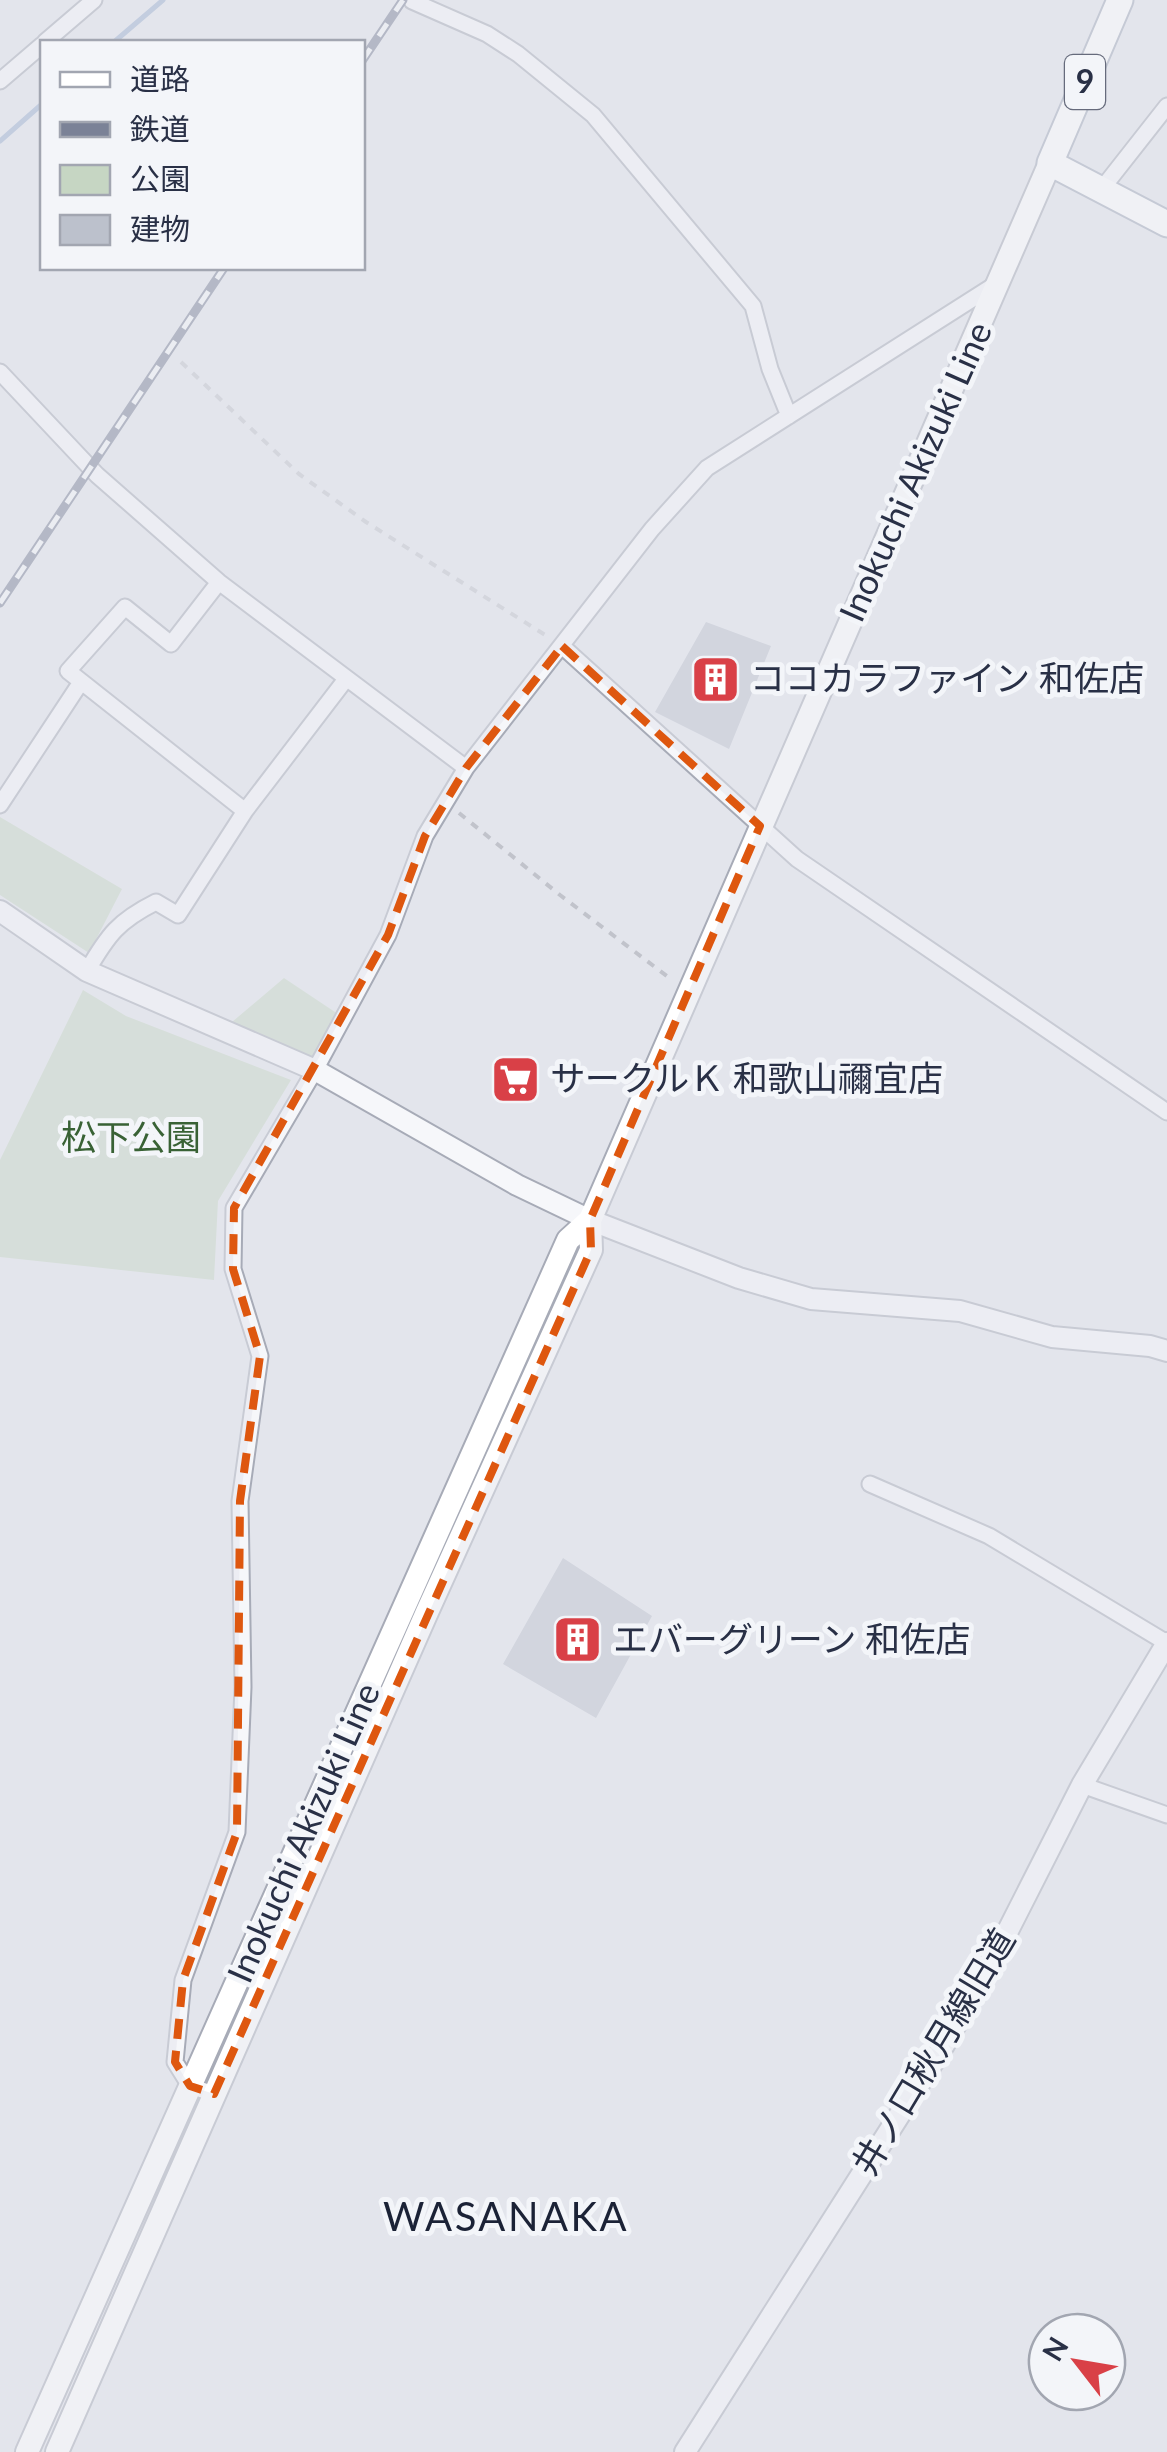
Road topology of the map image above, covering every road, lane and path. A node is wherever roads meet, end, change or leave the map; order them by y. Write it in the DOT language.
graph roads {
  1 [pos="94,0"];
  2 [pos="1120,0"];
  3 [pos="412,1"];
  4 [pos="49,40"];
  5 [pos="40,47"];
  6 [pos="0,81"];
  7 [pos="1167,106"];
  8 [pos="1050,163"];
  9 [pos="1101,190"];
  10 [pos="1167,224"];
  11 [pos="999,282"];
  12 [pos="181,362"];
  13 [pos="0,372"];
  14 [pos="789,416"];
  15 [pos="219,582"];
  16 [pos="562,646"];
  17 [pos="346,679"];
  18 [pos="81,682"];
  19 [pos="466,768"];
  20 [pos="446,802"];
  21 [pos="0,805"];
  22 [pos="245,811"];
  23 [pos="760,826"];
  24 [pos="0,911"];
  25 [pos="86,971"];
  26 [pos="688,992"];
  27 [pos="315,1070"];
  28 [pos="1167,1112"];
  29 [pos="590,1220"];
  30 [pos="1167,1351"];
  31 [pos="870,1484"];
  32 [pos="1167,1643"];
  33 [pos="1082,1785"];
  34 [pos="1167,1815"];
  35 [pos="190,2086"];
  36 [pos="214,2094"];
  37 [pos="27,2452"];
  38 [pos="57,2452"];
  39 [pos="685,2452"];
  1 -- 4 [label="street"];
  2 -- 8 [label="main road, 9"];
  3 -- 14 [label="street"];
  5 -- 6 [label="street"];
  7 -- 9 [label="street"];
  8 -- 9 [label="main road"];
  8 -- 11 [label="main road, Inokuchi Akizuki Line"];
  9 -- 10 [label="main road"];
  11 -- 14 [label="street"];
  11 -- 23 [label="main road, Inokuchi Akizuki Line"];
  12 -- 16 [label="path"];
  13 -- 15 [label="street"];
  14 -- 16 [label="street"];
  15 -- 17 [label="street"];
  15 -- 18 [label="street"];
  16 -- 19 [label="street"];
  16 -- 23 [label="street"];
  17 -- 19 [label="street"];
  17 -- 22 [label="street"];
  18 -- 21 [label="street"];
  18 -- 22 [label="street"];
  19 -- 20 [label="street"];
  20 -- 26 [label="path"];
  20 -- 27 [label="street"];
  22 -- 25 [label="street"];
  23 -- 26 [label="main road, Inokuchi Akizuki Line"];
  23 -- 28 [label="street"];
  24 -- 25 [label="street"];
  25 -- 27 [label="street"];
  26 -- 29 [label="main road, Inokuchi Akizuki Line"];
  27 -- 29 [label="street"];
  27 -- 35 [label="street"];
  29 -- 30 [label="street"];
  29 -- 35 [label="main road, Inokuchi Akizuki Line"];
  29 -- 36 [label="main road, Inokuchi Akizuki Line"];
  31 -- 32 [label="street"];
  32 -- 33 [label="street, 井ノ口秋月線旧道"];
  33 -- 34 [label="street"];
  33 -- 39 [label="street, 井ノ口秋月線旧道"];
  35 -- 36 [label="street"];
  35 -- 37 [label="main road, Inokuchi Akizuki Line"];
  36 -- 38 [label="main road, Inokuchi Akizuki Line"];
}
